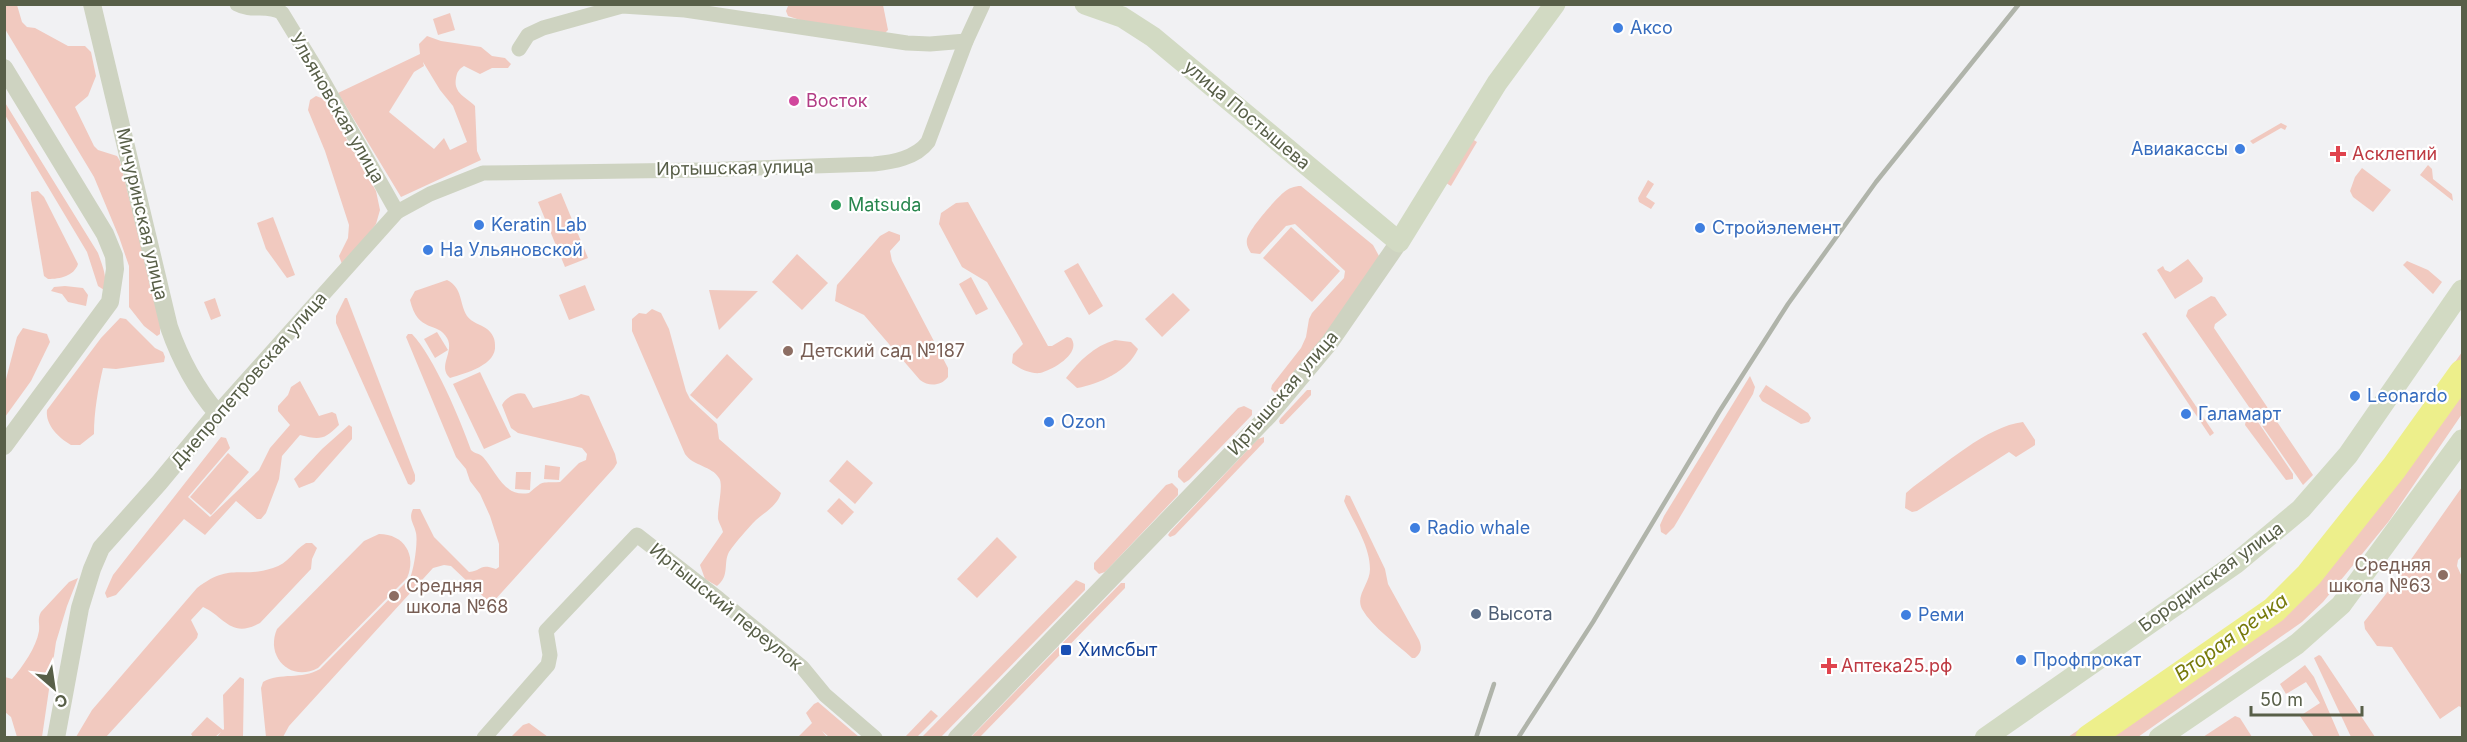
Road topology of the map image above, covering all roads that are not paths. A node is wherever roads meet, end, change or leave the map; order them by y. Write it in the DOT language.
graph roads {
  1 [pos="92,4"];
  2 [pos="237,4"];
  3 [pos="983,4"];
  4 [pos="1085,4"];
  5 [pos="1555,4"];
  6 [pos="966,42"];
  7 [pos="519,49"];
  8 [pos="4,68"];
  9 [pos="397,212"];
  10 [pos="1399,242"];
  11 [pos="2463,290"];
  12 [pos="217,413"];
  13 [pos="2463,440"];
  14 [pos="4,446"];
  15 [pos="56,738"];
  16 [pos="484,738"];
  17 [pos="875,738"];
  18 [pos="957,738"];
  19 [pos="1984,738"];
  20 [pos="2159,738"];
  1 -- 12 [label="street, Мичуринская улица"];
  2 -- 9 [label="street, Ульяновская улица"];
  3 -- 6 [label="street, Иртышская улица"];
  4 -- 10 [label="main road, улица Постышева"];
  5 -- 10 [label="main road, Иртышская улица"];
  6 -- 7 [label="street"];
  6 -- 9 [label="street, Иртышская улица"];
  8 -- 14 [label="street"];
  9 -- 12 [label="street, Днепропетровская улица"];
  10 -- 18 [label="street, Иртышская улица"];
  11 -- 19 [label="main road, Бородинская улица"];
  12 -- 15 [label="street, Днепропетровская улица"];
  13 -- 20 [label="main road"];
  16 -- 17 [label="street, Иртышский переулок"];
}
